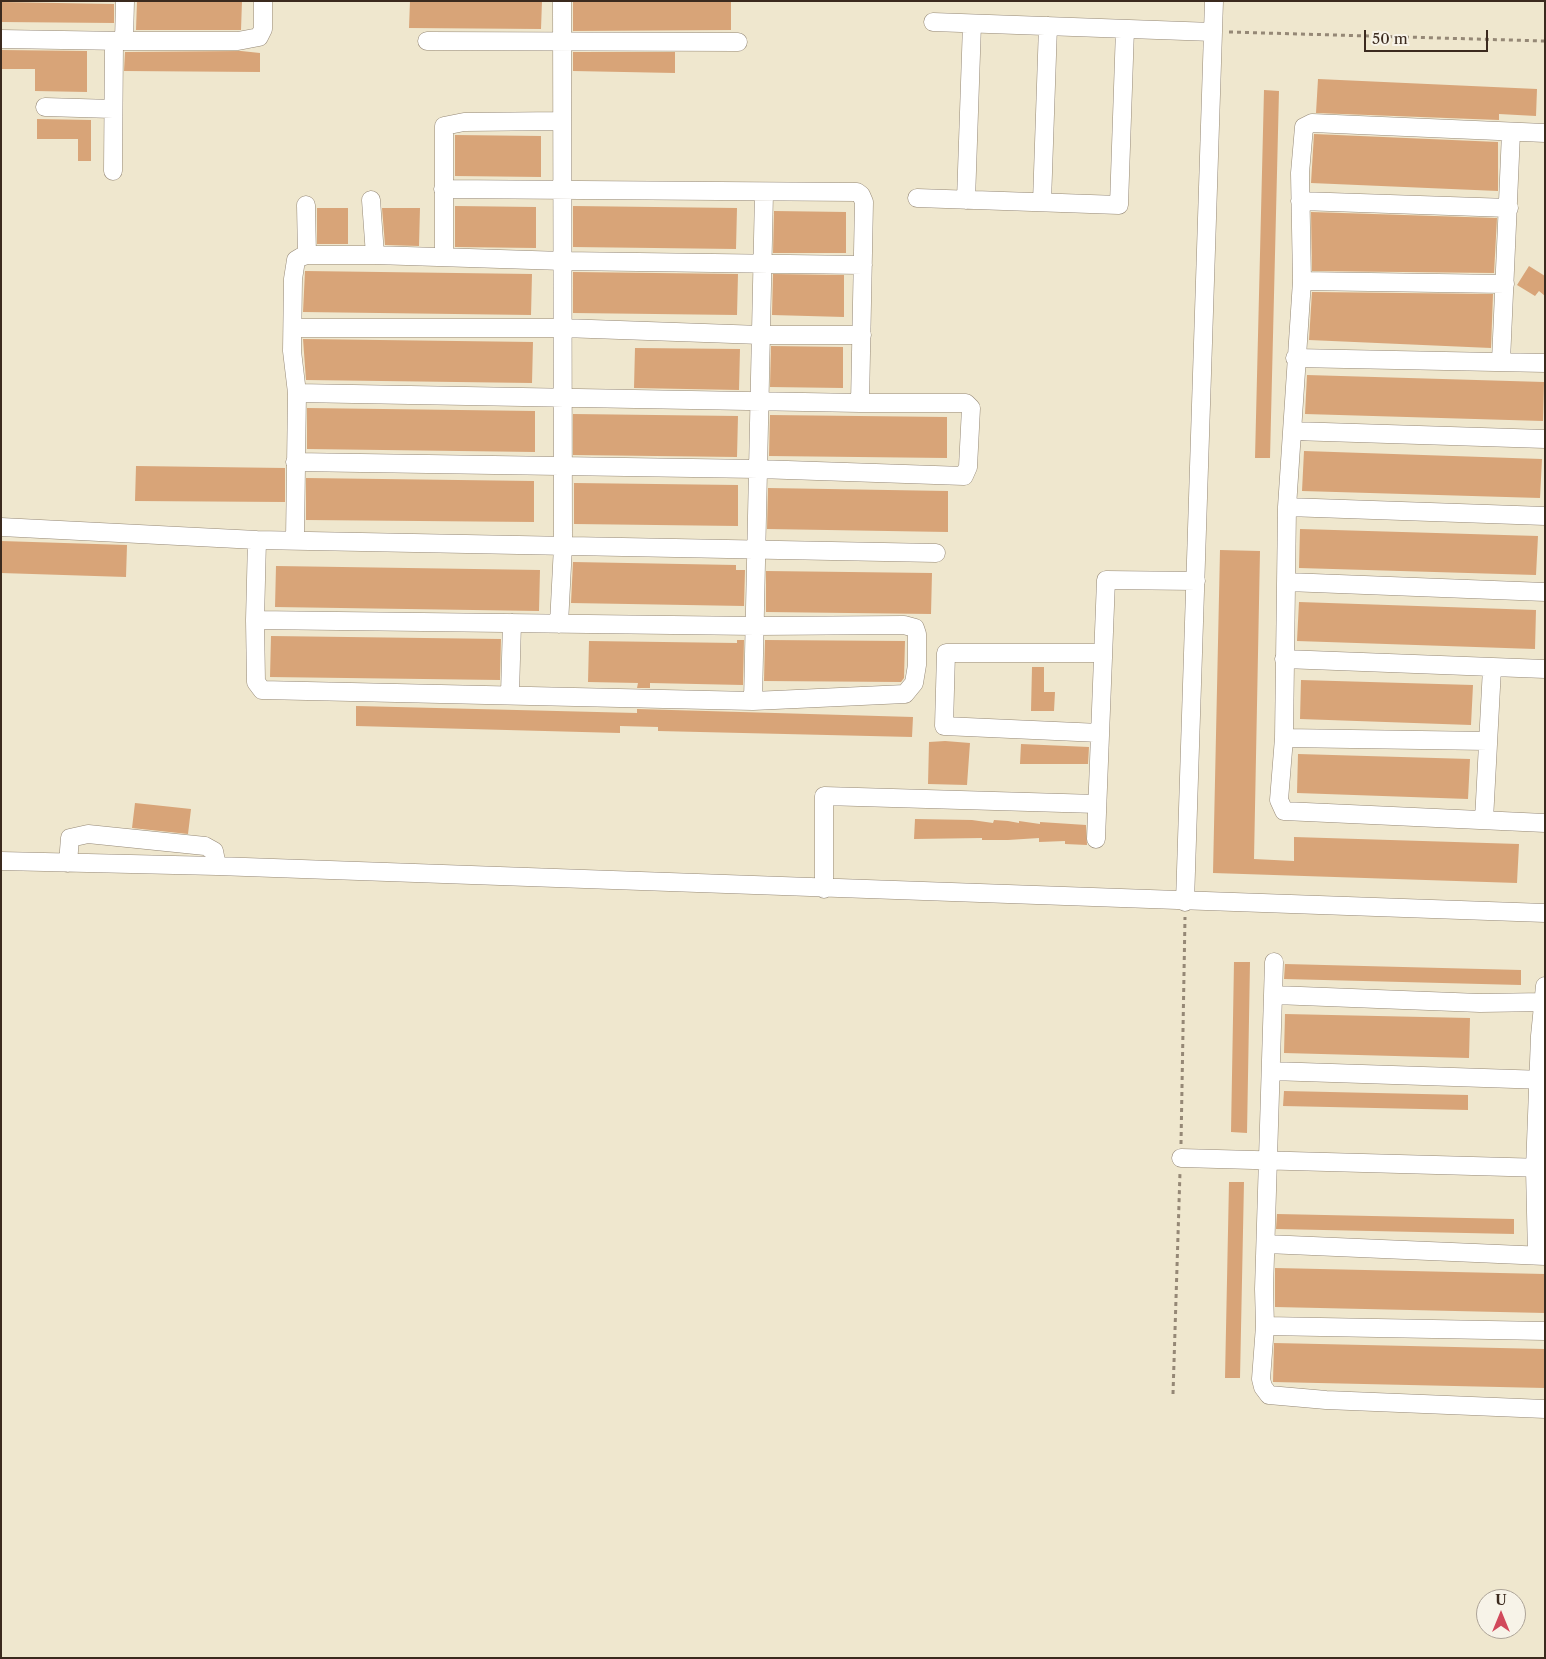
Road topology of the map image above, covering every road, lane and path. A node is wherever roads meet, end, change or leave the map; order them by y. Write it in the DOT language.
graph roads {
  1 [pos="125,1"];
  2 [pos="263,1"];
  3 [pos="562,1"];
  4 [pos="1214,1"];
  5 [pos="933,22"];
  6 [pos="972,24"];
  7 [pos="1048,26"];
  8 [pos="1125,29"];
  9 [pos="1213,32"];
  10 [pos="1,39"];
  11 [pos="119,41"];
  12 [pos="427,41"];
  13 [pos="562,41"];
  14 [pos="1545,41"];
  15 [pos="738,42"];
  16 [pos="45,107"];
  17 [pos="113,109"];
  18 [pos="562,121"];
  19 [pos="1510,133"];
  20 [pos="1545,133"];
  21 [pos="113,171"];
  22 [pos="443,189"];
  23 [pos="563,190"];
  24 [pos="764,192"];
  25 [pos="917,198"];
  26 [pos="371,200"];
  27 [pos="966,200"];
  28 [pos="1300,201"];
  29 [pos="1042,202"];
  30 [pos="306,205"];
  31 [pos="1509,208"];
  32 [pos="307,255"];
  33 [pos="374,255"];
  34 [pos="444,257"];
  35 [pos="563,261"];
  36 [pos="762,263"];
  37 [pos="863,265"];
  38 [pos="1302,281"];
  39 [pos="1505,284"];
  40 [pos="293,328"];
  41 [pos="563,328"];
  42 [pos="761,334"];
  43 [pos="862,334"];
  44 [pos="1295,358"];
  45 [pos="1501,361"];
  46 [pos="1545,363"];
  47 [pos="296,393"];
  48 [pos="563,398"];
  49 [pos="760,401"];
  50 [pos="860,403"];
  51 [pos="1293,431"];
  52 [pos="1545,439"];
  53 [pos="295,462"];
  54 [pos="563,466"];
  55 [pos="758,469"];
  56 [pos="1287,507"];
  57 [pos="1545,516"];
  58 [pos="1,527"];
  59 [pos="258,540"];
  60 [pos="295,540"];
  61 [pos="563,546"];
  62 [pos="756,550"];
  63 [pos="936,553"];
  64 [pos="1196,582"];
  65 [pos="1287,582"];
  66 [pos="1545,592"];
  67 [pos="255,620"];
  68 [pos="512,623"];
  69 [pos="560,624"];
  70 [pos="755,626"];
  71 [pos="1103,653"];
  72 [pos="1284,659"];
  73 [pos="1492,668"];
  74 [pos="1545,669"];
  75 [pos="510,694"];
  76 [pos="754,701"];
  77 [pos="1100,733"];
  78 [pos="1284,738"];
  79 [pos="1488,741"];
  80 [pos="1097,804"];
  81 [pos="1484,820"];
  82 [pos="1545,823"];
  83 [pos="1096,839"];
  84 [pos="1,861"];
  85 [pos="68,863"];
  86 [pos="217,866"];
  87 [pos="824,889"];
  88 [pos="1185,902"];
  89 [pos="1545,913"];
  90 [pos="1274,962"];
  91 [pos="1274,995"];
  92 [pos="1544,996"];
  93 [pos="1271,1071"];
  94 [pos="1542,1080"];
  95 [pos="1181,1158"];
  96 [pos="1268,1160"];
  97 [pos="1540,1169"];
  98 [pos="1266,1244"];
  99 [pos="1541,1255"];
  100 [pos="1265,1326"];
  101 [pos="1545,1332"];
  102 [pos="1545,1409"];
  1 -- 11 [label="street"];
  2 -- 11 [label="street"];
  3 -- 13 [label="street"];
  4 -- 9 [label="street"];
  5 -- 6 [label="street"];
  6 -- 7 [label="street"];
  6 -- 27 [label="street"];
  7 -- 8 [label="street"];
  7 -- 29 [label="street"];
  8 -- 9 [label="street"];
  8 -- 29 [label="street"];
  9 -- 14 [label="path"];
  9 -- 64 [label="street"];
  10 -- 11 [label="street"];
  11 -- 17 [label="street"];
  12 -- 13 [label="street"];
  13 -- 15 [label="street"];
  13 -- 18 [label="street"];
  16 -- 17 [label="street"];
  17 -- 21 [label="street"];
  18 -- 22 [label="street"];
  18 -- 23 [label="street"];
  19 -- 20 [label="street"];
  19 -- 28 [label="street"];
  19 -- 31 [label="street"];
  22 -- 23 [label="street"];
  22 -- 34 [label="street"];
  23 -- 24 [label="street"];
  23 -- 35 [label="street"];
  24 -- 36 [label="street"];
  24 -- 37 [label="street"];
  25 -- 27 [label="street"];
  26 -- 33 [label="street"];
  27 -- 29 [label="street"];
  28 -- 31 [label="street"];
  28 -- 38 [label="street"];
  30 -- 32 [label="street"];
  31 -- 39 [label="street"];
  32 -- 33 [label="street"];
  32 -- 40 [label="street"];
  33 -- 34 [label="street"];
  34 -- 35 [label="street"];
  35 -- 36 [label="street"];
  35 -- 41 [label="street"];
  36 -- 37 [label="street"];
  36 -- 42 [label="street"];
  37 -- 43 [label="street"];
  38 -- 39 [label="street"];
  38 -- 44 [label="street"];
  39 -- 45 [label="street"];
  40 -- 41 [label="street"];
  40 -- 47 [label="street"];
  41 -- 42 [label="street"];
  41 -- 48 [label="street"];
  42 -- 43 [label="street"];
  42 -- 49 [label="street"];
  43 -- 50 [label="street"];
  44 -- 45 [label="street"];
  44 -- 51 [label="street"];
  45 -- 46 [label="street"];
  47 -- 48 [label="street"];
  47 -- 53 [label="street"];
  48 -- 49 [label="street"];
  48 -- 54 [label="street"];
  49 -- 50 [label="street"];
  49 -- 55 [label="street"];
  50 -- 55 [label="street"];
  51 -- 52 [label="street"];
  51 -- 56 [label="street"];
  53 -- 54 [label="street"];
  53 -- 60 [label="street"];
  54 -- 55 [label="street"];
  54 -- 61 [label="street"];
  55 -- 62 [label="street"];
  56 -- 57 [label="street"];
  56 -- 65 [label="street"];
  58 -- 59 [label="street"];
  59 -- 60 [label="street"];
  59 -- 67 [label="street"];
  60 -- 61 [label="street"];
  61 -- 62 [label="street"];
  61 -- 69 [label="street"];
  62 -- 63 [label="street"];
  62 -- 70 [label="street"];
  64 -- 71 [label="street"];
  64 -- 88 [label="street"];
  65 -- 66 [label="street"];
  65 -- 72 [label="street"];
  67 -- 68 [label="street"];
  67 -- 75 [label="street"];
  68 -- 69 [label="street"];
  68 -- 75 [label="street"];
  69 -- 70 [label="street"];
  70 -- 76 [label="street"];
  70 -- 76 [label="street"];
  71 -- 77 [label="street"];
  71 -- 77 [label="street"];
  72 -- 73 [label="street"];
  72 -- 78 [label="street"];
  73 -- 74 [label="street"];
  73 -- 79 [label="street"];
  75 -- 76 [label="street"];
  77 -- 80 [label="street"];
  78 -- 79 [label="street"];
  78 -- 81 [label="street"];
  79 -- 81 [label="street"];
  80 -- 83 [label="street"];
  80 -- 87 [label="street"];
  81 -- 82 [label="street"];
  84 -- 85 [label="street"];
  85 -- 86 [label="street"];
  85 -- 86 [label="street"];
  86 -- 87 [label="street"];
  87 -- 88 [label="street"];
  88 -- 89 [label="street"];
  90 -- 91 [label="street"];
  91 -- 92 [label="street"];
  91 -- 93 [label="street"];
  92 -- 94 [label="street"];
  93 -- 94 [label="street"];
  93 -- 96 [label="street"];
  94 -- 97 [label="street"];
  95 -- 96 [label="street"];
  96 -- 97 [label="street"];
  96 -- 98 [label="street"];
  97 -- 99 [label="street"];
  98 -- 99 [label="street"];
  98 -- 100 [label="street"];
  100 -- 101 [label="street"];
  100 -- 102 [label="street"];
}
